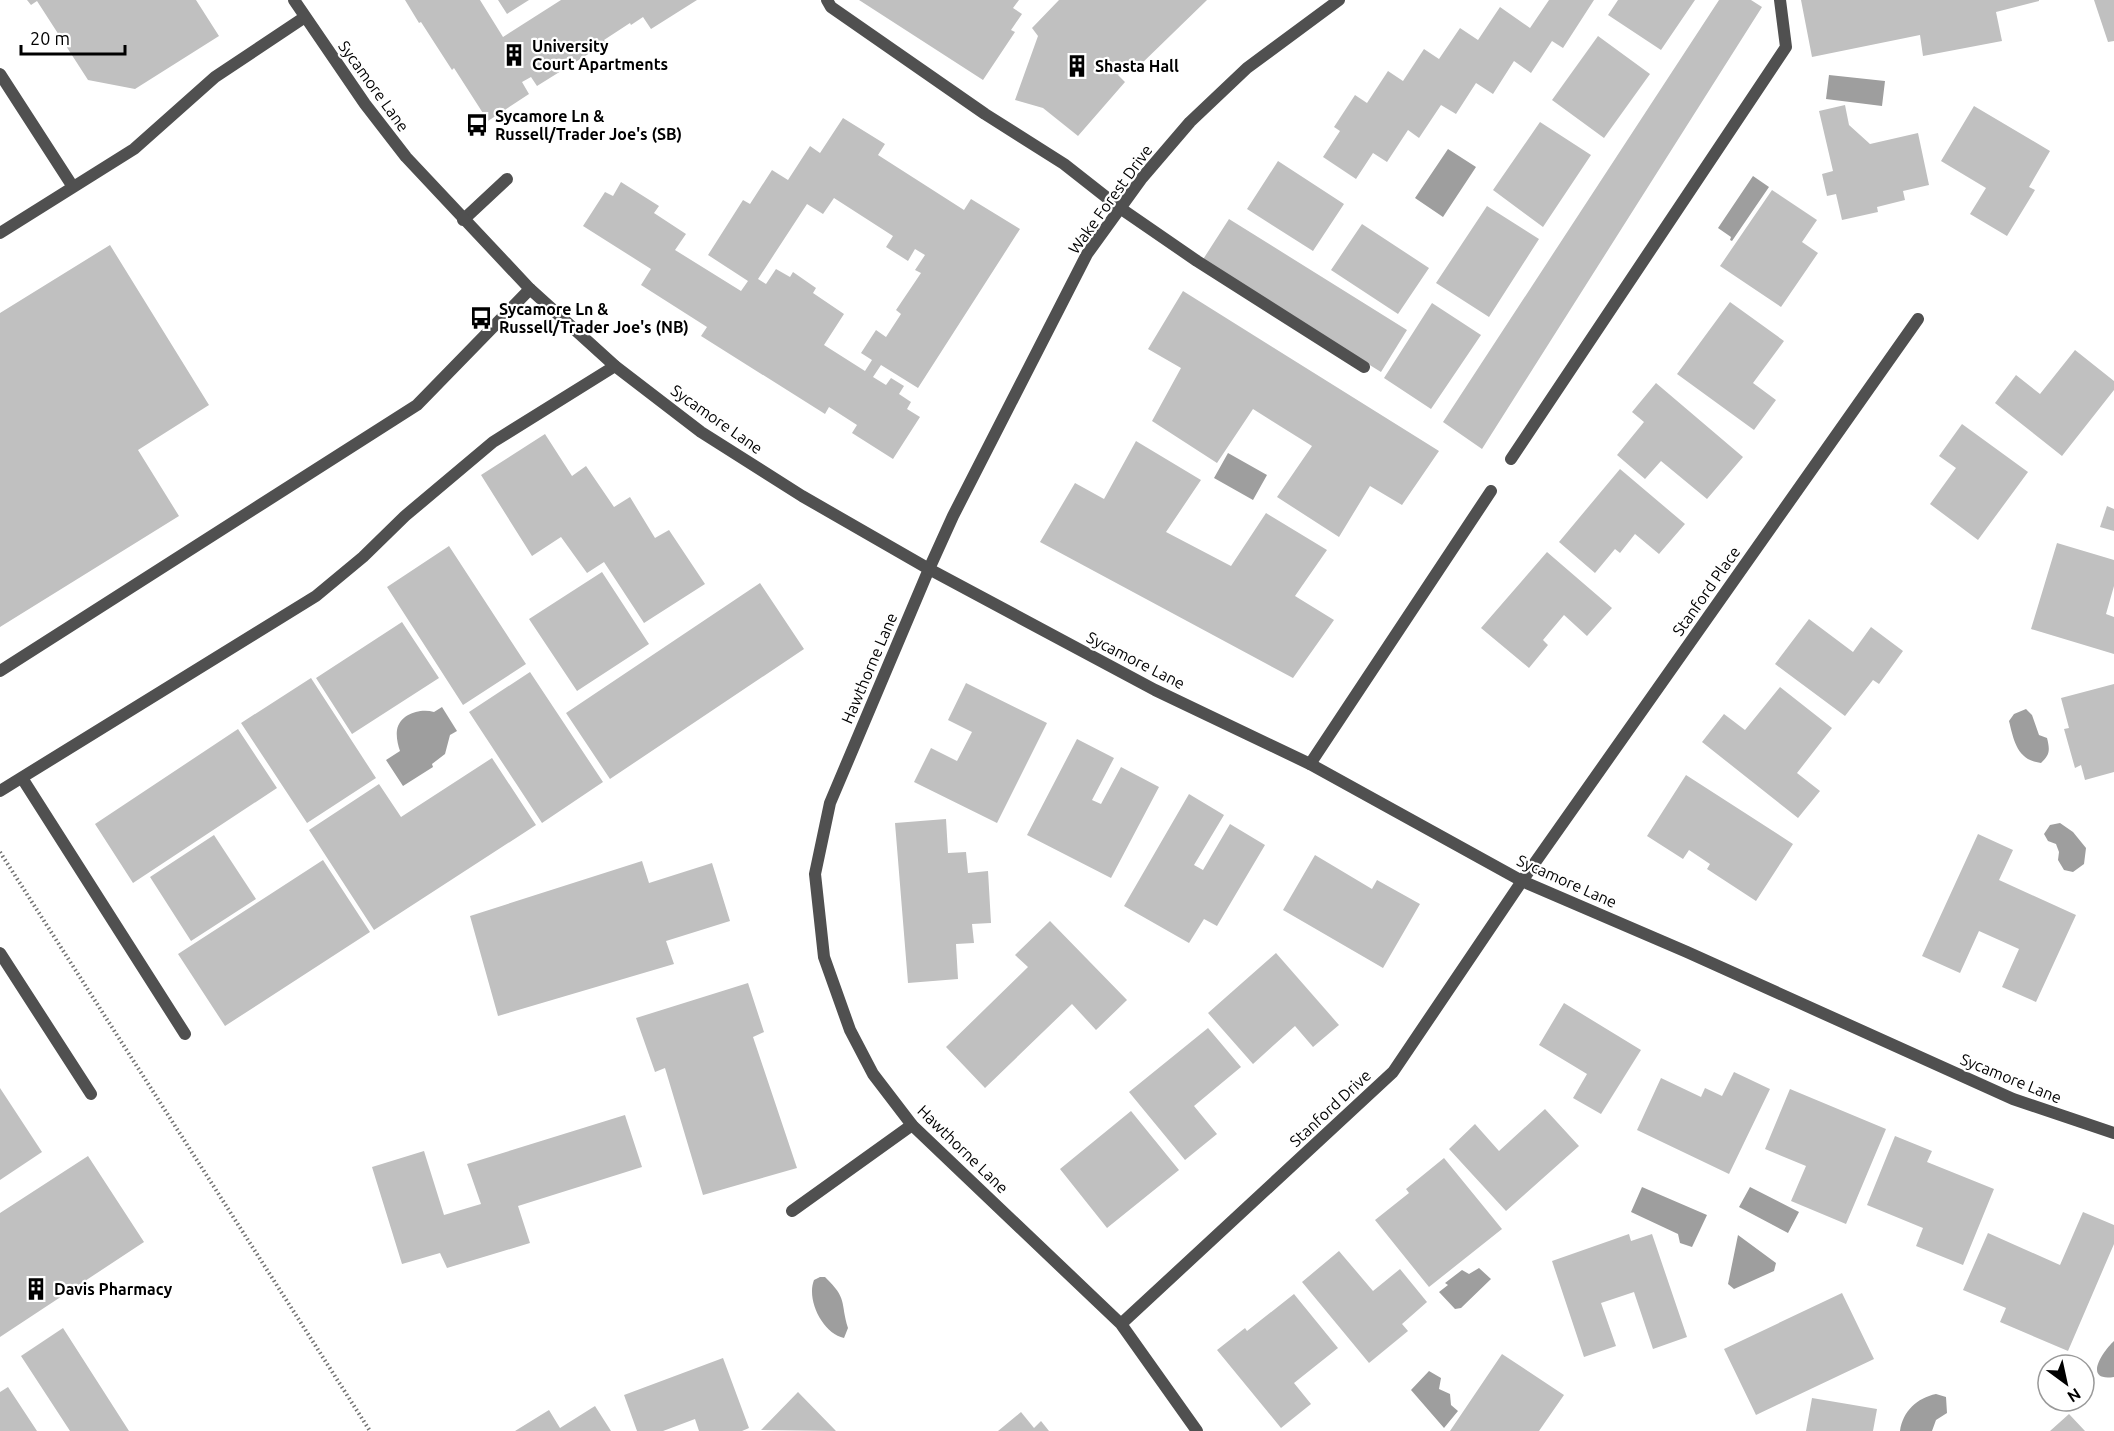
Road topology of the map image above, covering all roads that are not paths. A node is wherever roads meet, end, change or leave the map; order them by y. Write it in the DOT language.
graph roads {
  1 [pos="294,0"];
  2 [pos="826,0"];
  3 [pos="1339,0"];
  4 [pos="1780,0"];
  5 [pos="304,16"];
  6 [pos="0,74"];
  7 [pos="507,179"];
  8 [pos="73,187"];
  9 [pos="1120,208"];
  10 [pos="463,220"];
  11 [pos="0,233"];
  12 [pos="530,289"];
  13 [pos="1918,319"];
  14 [pos="615,366"];
  15 [pos="1364,367"];
  16 [pos="1511,459"];
  17 [pos="1491,491"];
  18 [pos="929,569"];
  19 [pos="0,671"];
  20 [pos="1310,764"];
  21 [pos="22,778"];
  22 [pos="0,791"];
  23 [pos="1522,881"];
  24 [pos="0,953"];
  25 [pos="185,1034"];
  26 [pos="91,1094"];
  27 [pos="912,1125"];
  28 [pos="2114,1133"];
  29 [pos="792,1210"];
  30 [pos="1121,1324"];
  31 [pos="1197,1431"];
  1 -- 5 [label="street, Sycamore Lane"];
  2 -- 9 [label="street"];
  3 -- 9 [label="street, Wake Forest Drive"];
  4 -- 16 [label="street"];
  5 -- 8 [label="street"];
  5 -- 10 [label="street, Sycamore Lane"];
  6 -- 8 [label="street"];
  7 -- 10 [label="street"];
  8 -- 11 [label="street"];
  9 -- 15 [label="street"];
  9 -- 18 [label="street, Wake Forest Drive"];
  10 -- 12 [label="street, Sycamore Lane"];
  12 -- 14 [label="street, Sycamore Lane"];
  12 -- 19 [label="street"];
  13 -- 23 [label="street, Stanford Place"];
  14 -- 18 [label="street, Sycamore Lane"];
  14 -- 21 [label="street"];
  17 -- 20 [label="street"];
  18 -- 20 [label="street, Sycamore Lane"];
  18 -- 27 [label="street, Hawthorne Lane"];
  20 -- 23 [label="street, Sycamore Lane"];
  21 -- 22 [label="street"];
  21 -- 25 [label="street"];
  23 -- 28 [label="street, Sycamore Lane"];
  23 -- 30 [label="street, Stanford Drive"];
  24 -- 26 [label="street"];
  27 -- 29 [label="street"];
  27 -- 30 [label="street, Hawthorne Lane"];
  30 -- 31 [label="street, Hawthorne Lane"];
}
